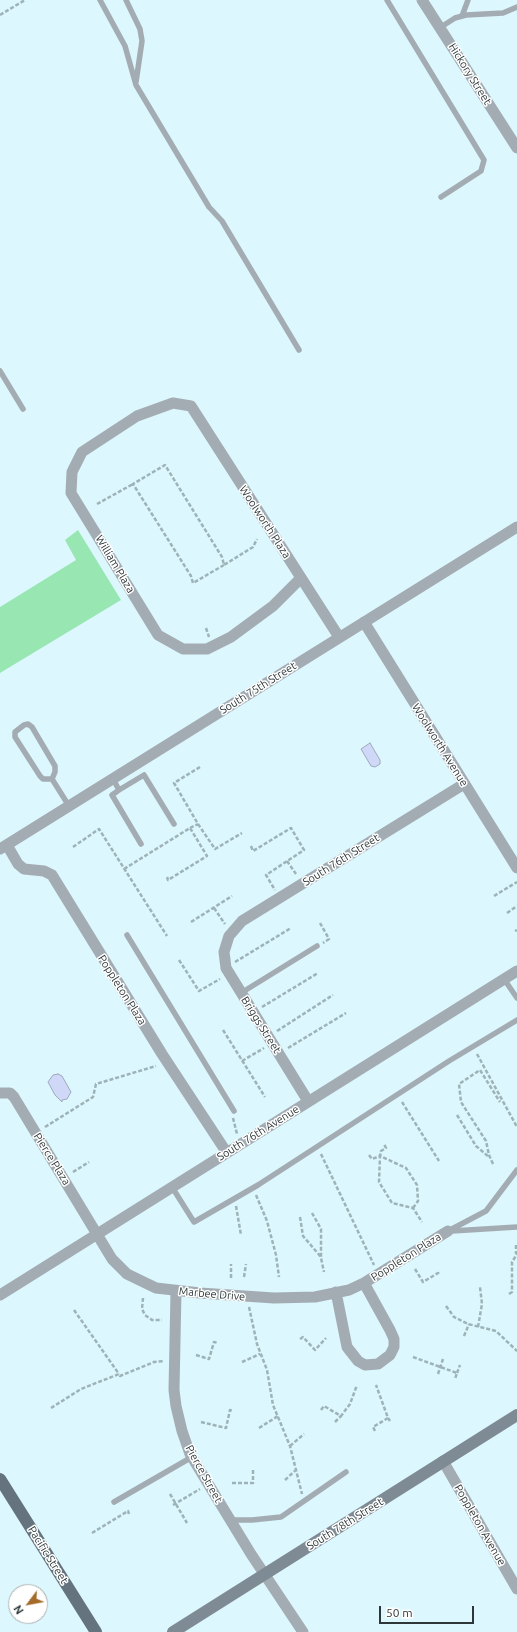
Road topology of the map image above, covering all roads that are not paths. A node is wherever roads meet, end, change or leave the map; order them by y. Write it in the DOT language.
graph roads {
  1 [pos="100,0"];
  2 [pos="126,0"];
  3 [pos="387,0"];
  4 [pos="422,0"];
  5 [pos="468,0"];
  6 [pos="517,7"];
  7 [pos="462,16"];
  8 [pos="440,27"];
  9 [pos="136,85"];
  10 [pos="517,148"];
  11 [pos="441,197"];
  12 [pos="299,350"];
  13 [pos="0,371"];
  14 [pos="23,409"];
  15 [pos="71,493"];
  16 [pos="517,527"];
  17 [pos="301,578"];
  18 [pos="364,622"];
  19 [pos="339,637"];
  20 [pos="52,779"];
  21 [pos="113,779"];
  22 [pos="464,784"];
  23 [pos="119,790"];
  24 [pos="69,806"];
  25 [pos="174,824"];
  26 [pos="141,844"];
  27 [pos="4,847"];
  28 [pos="515,861"];
  29 [pos="127,935"];
  30 [pos="225,945"];
  31 [pos="317,946"];
  32 [pos="517,971"];
  33 [pos="504,979"];
  34 [pos="241,993"];
  35 [pos="517,998"];
  36 [pos="517,1020"];
  37 [pos="0,1093"];
  38 [pos="308,1102"];
  39 [pos="234,1111"];
  40 [pos="227,1153"];
  41 [pos="517,1170"];
  42 [pos="172,1187"];
  43 [pos="517,1227"];
  44 [pos="448,1231"];
  45 [pos="97,1234"];
  46 [pos="364,1283"];
  47 [pos="349,1290"];
  48 [pos="176,1291"];
  49 [pos="336,1292"];
  50 [pos="0,1295"];
  51 [pos="517,1415"];
  52 [pos="192,1457"];
  53 [pos="443,1461"];
  54 [pos="346,1472"];
  55 [pos="0,1479"];
  56 [pos="114,1502"];
  57 [pos="230,1520"];
  58 [pos="264,1575"];
  59 [pos="517,1589"];
  60 [pos="96,1632"];
  61 [pos="173,1632"];
  62 [pos="303,1632"];
  1 -- 9 [label="lane"];
  2 -- 9 [label="lane"];
  3 -- 11 [label="lane"];
  4 -- 8 [label="street, Hickory Street"];
  5 -- 7 [label="lane"];
  6 -- 7 [label="lane"];
  7 -- 8 [label="lane"];
  8 -- 10 [label="street, Hickory Street"];
  9 -- 12 [label="lane"];
  13 -- 14 [label="lane"];
  15 -- 17 [label="street, William Plaza"];
  15 -- 17 [label="street, Woolworth Plaza"];
  16 -- 18 [label="street, South 75th Street"];
  17 -- 19 [label="street, Woolworth Plaza"];
  18 -- 19 [label="street, South 75th Street"];
  18 -- 22 [label="street, Woolworth Avenue"];
  19 -- 21 [label="street, South 75th Street"];
  20 -- 20 [label="lane"];
  20 -- 24 [label="lane"];
  21 -- 23 [label="lane"];
  21 -- 24 [label="street, South 75th Street"];
  22 -- 28 [label="street, Woolworth Avenue"];
  22 -- 30 [label="street, South 76th Street"];
  23 -- 25 [label="lane"];
  23 -- 26 [label="lane"];
  24 -- 27 [label="street, South 75th Street"];
  27 -- 40 [label="street, Poppleton Plaza"];
  29 -- 39 [label="lane"];
  30 -- 34 [label="street, Briggs Street"];
  31 -- 34 [label="lane"];
  32 -- 33 [label="street, South 76th Avenue"];
  33 -- 35 [label="lane"];
  33 -- 38 [label="street, South 76th Avenue"];
  34 -- 38 [label="street, Briggs Street"];
  36 -- 42 [label="lane"];
  37 -- 45 [label="street, Pierce Plaza"];
  38 -- 40 [label="street, South 76th Avenue"];
  40 -- 42 [label="street, South 76th Avenue"];
  41 -- 44 [label="lane"];
  42 -- 45 [label="street, South 76th Avenue"];
  43 -- 44 [label="lane"];
  44 -- 46 [label="street, Poppleton Plaza"];
  45 -- 48 [label="street, Marbee Drive"];
  45 -- 50 [label="street, South 76th Avenue"];
  46 -- 47 [label="street, Poppleton Plaza"];
  46 -- 49 [label="street, Poppleton Plaza"];
  47 -- 49 [label="street, Marbee Drive"];
  48 -- 49 [label="street, Marbee Drive"];
  48 -- 52 [label="street, Pierce Street"];
  51 -- 53 [label="main road, South 78th Street"];
  52 -- 56 [label="lane"];
  52 -- 57 [label="street, Pierce Street"];
  53 -- 58 [label="main road, South 78th Street"];
  53 -- 59 [label="street, Poppleton Avenue"];
  54 -- 57 [label="lane"];
  55 -- 60 [label="main road, Pacific Street"];
  57 -- 58 [label="street, Pierce Street"];
  58 -- 61 [label="main road, South 78th Street"];
  58 -- 62 [label="street, Pierce Street"];
}
